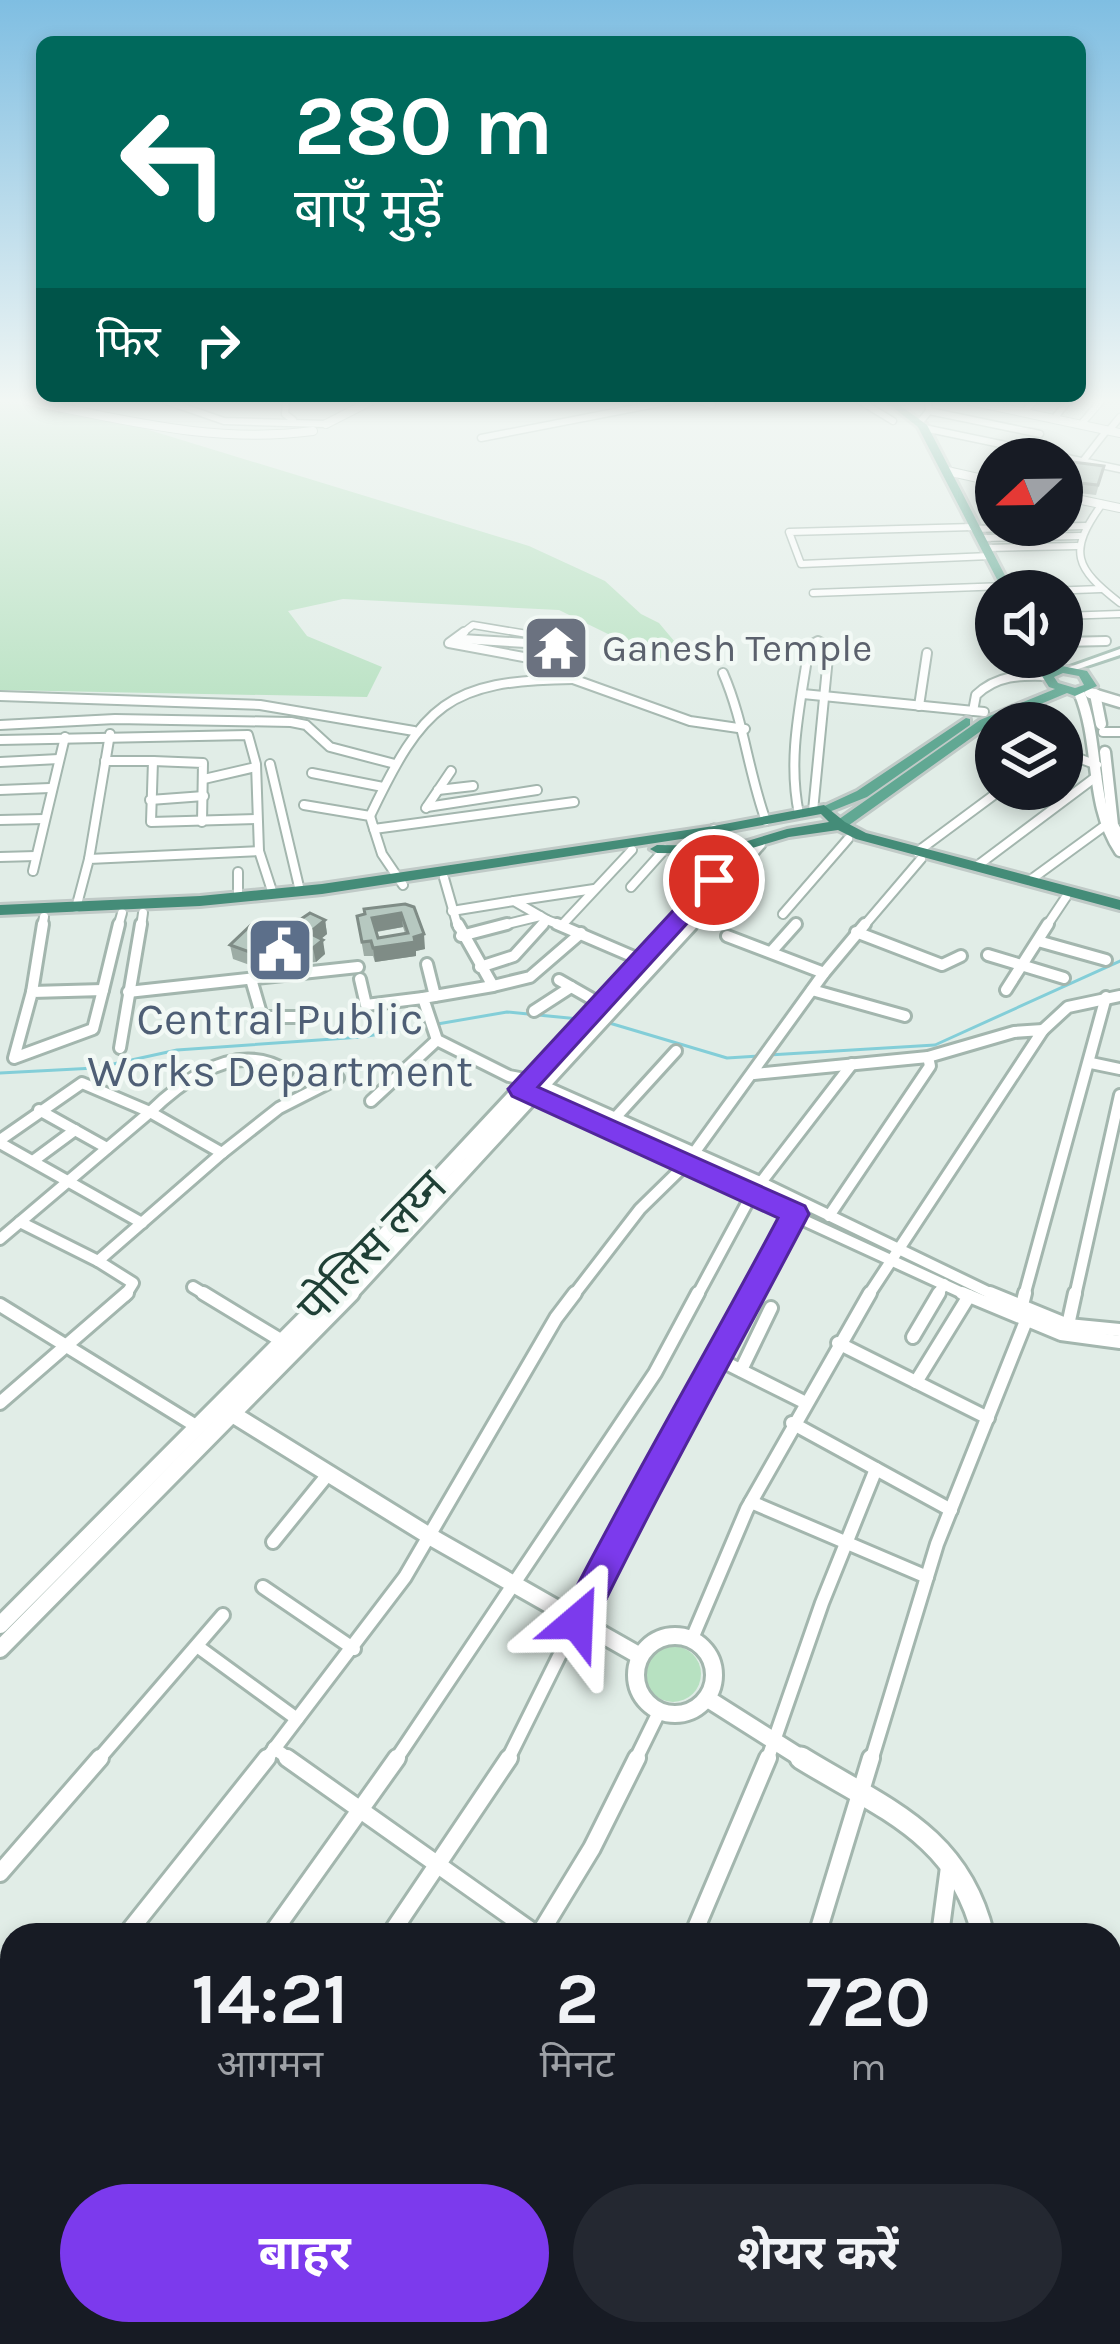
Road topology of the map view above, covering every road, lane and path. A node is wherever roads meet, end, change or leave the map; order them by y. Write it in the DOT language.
graph roads {
  1 [pos="1097,510"];
  2 [pos="1085,526"];
  3 [pos="1083,531"];
  4 [pos="981,540"];
  5 [pos="1079,546"];
  6 [pos="1101,589"];
  7 [pos="975,590"];
  8 [pos="1083,590"];
  9 [pos="813,593"];
  10 [pos="1120,604"];
  11 [pos="1120,614"];
  12 [pos="1083,615"];
  13 [pos="461,638"];
  14 [pos="1083,638"];
  15 [pos="1085,640"];
  16 [pos="1106,641"];
  17 [pos="927,653"];
  18 [pos="1120,656"];
  19 [pos="1083,666"];
  20 [pos="723,673"];
  21 [pos="1005,678"];
  22 [pos="1048,678"];
  23 [pos="1058,678"];
  24 [pos="1066,678"];
  25 [pos="573,679"];
  26 [pos="1088,687"];
  27 [pos="1064,690"];
  28 [pos="803,694"];
  29 [pos="0,696"];
  30 [pos="824,696"];
  31 [pos="1120,700"];
  32 [pos="977,702"];
  33 [pos="998,702"];
  34 [pos="919,706"];
  35 [pos="975,711"];
  36 [pos="344,713"];
  37 [pos="975,714"];
  38 [pos="116,719"];
  39 [pos="252,722"];
  40 [pos="0,725"];
  41 [pos="309,728"];
  42 [pos="414,730"];
  43 [pos="745,730"];
  44 [pos="1120,731"];
  45 [pos="1103,732"];
  46 [pos="110,736"];
  47 [pos="248,736"];
  48 [pos="65,737"];
  49 [pos="0,740"];
  50 [pos="59,759"];
  51 [pos="0,761"];
  52 [pos="105,761"];
  53 [pos="153,761"];
  54 [pos="1083,763"];
  55 [pos="270,764"];
  56 [pos="395,764"];
  57 [pos="256,767"];
  58 [pos="1097,770"];
  59 [pos="452,771"];
  60 [pos="312,773"];
  61 [pos="204,779"];
  62 [pos="473,786"];
  63 [pos="383,787"];
  64 [pos="50,788"];
  65 [pos="0,790"];
  66 [pos="438,790"];
  67 [pos="537,790"];
  68 [pos="204,796"];
  69 [pos="150,800"];
  70 [pos="574,802"];
  71 [pos="304,805"];
  72 [pos="427,807"];
  73 [pos="975,810"];
  74 [pos="812,811"];
  75 [pos="370,816"];
  76 [pos="44,819"];
  77 [pos="256,819"];
  78 [pos="0,820"];
  79 [pos="766,821"];
  80 [pos="202,822"];
  81 [pos="422,822"];
  82 [pos="1103,827"];
  83 [pos="374,830"];
  84 [pos="714,830"];
  85 [pos="844,832"];
  86 [pos="1120,838"];
  87 [pos="760,844"];
  88 [pos="665,849"];
  89 [pos="632,850"];
  90 [pos="260,851"];
  91 [pos="713,851"];
  92 [pos="1120,851"];
  93 [pos="919,855"];
  94 [pos="36,856"];
  95 [pos="0,857"];
  96 [pos="89,859"];
  97 [pos="977,866"];
  98 [pos="33,871"];
  99 [pos="238,872"];
  100 [pos="444,878"];
  101 [pos="401,881"];
  102 [pos="1029,881"];
  103 [pos="631,887"];
  104 [pos="596,889"];
  105 [pos="300,891"];
  106 [pos="273,894"];
  107 [pos="1066,897"];
  108 [pos="238,898"];
  109 [pos="514,901"];
  110 [pos="76,908"];
  111 [pos="1120,908"];
  112 [pos="452,911"];
  113 [pos="143,913"];
  114 [pos="0,914"];
  115 [pos="122,914"];
  116 [pos="783,914"];
  117 [pos="44,917"];
  118 [pos="543,918"];
  119 [pos="562,925"];
  120 [pos="796,925"];
  121 [pos="498,929"];
  122 [pos="856,932"];
  123 [pos="581,933"];
  124 [pos="461,936"];
  125 [pos="728,936"];
  126 [pos="1038,941"];
  127 [pos="771,952"];
  128 [pos="514,956"];
  129 [pos="961,956"];
  130 [pos="988,956"];
  131 [pos="641,960"];
  132 [pos="1106,960"];
  133 [pos="427,964"];
  134 [pos="1022,965"];
  135 [pos="480,967"];
  136 [pos="824,973"];
  137 [pos="1064,977"];
  138 [pos="251,979"];
  139 [pos="559,980"];
  140 [pos="493,986"];
  141 [pos="571,987"];
  142 [pos="105,990"];
  143 [pos="812,990"];
  144 [pos="1006,990"];
  145 [pos="32,992"];
  146 [pos="128,992"];
  147 [pos="1114,996"];
  148 [pos="429,997"];
  149 [pos="599,1006"];
  150 [pos="534,1011"];
  151 [pos="905,1016"];
  152 [pos="305,1017"];
  153 [pos="1043,1030"];
  154 [pos="583,1033"];
  155 [pos="436,1038"];
  156 [pos="120,1048"];
  157 [pos="676,1052"];
  158 [pos="928,1057"];
  159 [pos="0,1058"];
  160 [pos="14,1058"];
  161 [pos="1093,1063"];
  162 [pos="852,1064"];
  163 [pos="1119,1069"];
  164 [pos="756,1070"];
  165 [pos="287,1071"];
  166 [pos="338,1078"];
  167 [pos="532,1088"];
  168 [pos="1120,1095"];
  169 [pos="371,1102"];
  170 [pos="39,1110"];
  171 [pos="150,1112"];
  172 [pos="615,1118"];
  173 [pos="75,1130"];
  174 [pos="0,1142"];
  175 [pos="107,1148"];
  176 [pos="222,1153"];
  177 [pos="690,1159"];
  178 [pos="33,1161"];
  179 [pos="68,1181"];
  180 [pos="756,1188"];
  181 [pos="795,1214"];
  182 [pos="829,1216"];
  183 [pos="20,1222"];
  184 [pos="142,1223"];
  185 [pos="0,1239"];
  186 [pos="897,1255"];
  187 [pos="98,1261"];
  188 [pos="944,1284"];
  189 [pos="193,1287"];
  190 [pos="969,1296"];
  191 [pos="771,1308"];
  192 [pos="4,1313"];
  193 [pos="1025,1314"];
  194 [pos="1068,1325"];
  195 [pos="1120,1330"];
  196 [pos="913,1336"];
  197 [pos="282,1341"];
  198 [pos="1120,1342"];
  199 [pos="838,1343"];
  200 [pos="64,1345"];
  201 [pos="718,1359"];
  202 [pos="742,1370"];
  203 [pos="916,1382"];
  204 [pos="804,1402"];
  205 [pos="0,1403"];
  206 [pos="224,1409"];
  207 [pos="988,1418"];
  208 [pos="792,1423"];
  209 [pos="196,1426"];
  210 [pos="876,1469"];
  211 [pos="328,1473"];
  212 [pos="751,1502"];
  213 [pos="951,1510"];
  214 [pos="430,1537"];
  215 [pos="273,1542"];
  216 [pos="846,1544"];
  217 [pos="927,1576"];
  218 [pos="515,1585"];
  219 [pos="263,1587"];
  220 [pos="223,1615"];
  221 [pos="577,1622"];
  222 [pos="0,1625"];
  223 [pos="691,1641"];
  224 [pos="197,1646"];
  225 [pos="0,1649"];
  226 [pos="354,1649"];
  227 [pos="640,1656"];
  228 [pos="708,1700"];
  229 [pos="660,1710"];
  230 [pos="297,1719"];
  231 [pos="775,1742"];
  232 [pos="274,1748"];
  233 [pos="861,1794"];
  234 [pos="361,1811"];
  235 [pos="950,1858"];
  236 [pos="440,1864"];
  237 [pos="0,1874"];
  238 [pos="135,1923"];
  239 [pos="281,1923"];
  240 [pos="399,1923"];
  241 [pos="521,1923"];
  242 [pos="545,1923"];
  243 [pos="698,1923"];
  244 [pos="821,1923"];
  245 [pos="942,1923"];
  246 [pos="981,1923"];
  1 -- 2 [label="street"];
  2 -- 3 [label="street"];
  4 -- 4 [label="street"];
  5 -- 6 [label="street"];
  6 -- 8 [label="street"];
  6 -- 10 [label="street"];
  7 -- 9 [label="street"];
  11 -- 12 [label="street"];
  13 -- 13 [label="street"];
  13 -- 25 [label="street"];
  14 -- 15 [label="street"];
  15 -- 16 [label="street"];
  17 -- 34 [label="street"];
  18 -- 19 [label="main road"];
  18 -- 26 [label="main road"];
  20 -- 43 [label="street"];
  21 -- 32 [label="street"];
  22 -- 33 [label="main road"];
  23 -- 27 [label="main road"];
  24 -- 26 [label="main road"];
  25 -- 42 [label="street"];
  25 -- 43 [label="street"];
  26 -- 27 [label="main road"];
  26 -- 31 [label="street"];
  26 -- 45 [label="street"];
  26 -- 58 [label="street"];
  27 -- 85 [label="main road"];
  28 -- 30 [label="street"];
  28 -- 30 [label="street"];
  28 -- 74 [label="street"];
  29 -- 36 [label="street"];
  30 -- 34 [label="street"];
  30 -- 74 [label="street"];
  34 -- 35 [label="street"];
  36 -- 41 [label="street"];
  36 -- 42 [label="street"];
  37 -- 74 [label="main road"];
  38 -- 39 [label="street"];
  38 -- 40 [label="street"];
  38 -- 46 [label="street"];
  39 -- 41 [label="street"];
  39 -- 47 [label="street"];
  41 -- 56 [label="street"];
  42 -- 56 [label="street"];
  43 -- 79 [label="street"];
  44 -- 45 [label="street"];
  45 -- 86 [label="street"];
  46 -- 47 [label="street"];
  46 -- 48 [label="street"];
  46 -- 52 [label="street"];
  47 -- 57 [label="street"];
  48 -- 49 [label="street"];
  48 -- 50 [label="street"];
  50 -- 51 [label="street"];
  50 -- 64 [label="street"];
  52 -- 53 [label="street"];
  52 -- 96 [label="street"];
  53 -- 61 [label="street"];
  53 -- 69 [label="street"];
  54 -- 58 [label="street"];
  55 -- 105 [label="street"];
  56 -- 63 [label="street"];
  57 -- 61 [label="street"];
  57 -- 77 [label="street"];
  58 -- 82 [label="street"];
  58 -- 97 [label="street"];
  59 -- 66 [label="street"];
  60 -- 63 [label="street"];
  61 -- 68 [label="street"];
  62 -- 66 [label="street"];
  63 -- 75 [label="street"];
  64 -- 65 [label="street"];
  64 -- 76 [label="street"];
  66 -- 72 [label="street"];
  67 -- 72 [label="street"];
  68 -- 69 [label="street"];
  68 -- 80 [label="street"];
  69 -- 80 [label="street"];
  70 -- 81 [label="street"];
  71 -- 75 [label="street"];
  72 -- 81 [label="street"];
  73 -- 93 [label="street"];
  74 -- 79 [label="highway"];
  74 -- 85 [label="highway"];
  75 -- 83 [label="street"];
  76 -- 78 [label="street"];
  76 -- 94 [label="street"];
  77 -- 80 [label="street"];
  77 -- 90 [label="street"];
  79 -- 84 [label="highway"];
  81 -- 83 [label="street"];
  82 -- 92 [label="street"];
  82 -- 102 [label="street"];
  83 -- 101 [label="street"];
  84 -- 91 [label="street"];
  84 -- 101 [label="highway"];
  85 -- 87 [label="highway"];
  85 -- 93 [label="highway"];
  85 -- 116 [label="street"];
  87 -- 91 [label="highway"];
  87 -- 154 [label="street"];
  88 -- 89 [label="highway"];
  88 -- 91 [label="highway"];
  88 -- 103 [label="street"];
  89 -- 100 [label="highway"];
  89 -- 104 [label="street"];
  90 -- 96 [label="street"];
  90 -- 106 [label="street"];
  91 -- 131 [label="street"];
  93 -- 97 [label="highway"];
  93 -- 107 [label="highway"];
  93 -- 122 [label="street"];
  94 -- 95 [label="street"];
  94 -- 98 [label="street"];
  96 -- 110 [label="street"];
  97 -- 102 [label="highway"];
  99 -- 108 [label="street"];
  100 -- 101 [label="highway"];
  100 -- 112 [label="street"];
  101 -- 105 [label="highway"];
  101 -- 113 [label="highway"];
  102 -- 111 [label="highway"];
  104 -- 109 [label="street"];
  104 -- 119 [label="street"];
  105 -- 106 [label="highway"];
  106 -- 108 [label="highway"];
  107 -- 111 [label="highway"];
  107 -- 126 [label="street"];
  108 -- 110 [label="highway"];
  109 -- 112 [label="street"];
  109 -- 118 [label="street"];
  110 -- 114 [label="highway"];
  112 -- 124 [label="street"];
  113 -- 115 [label="highway"];
  113 -- 146 [label="street"];
  114 -- 117 [label="highway"];
  115 -- 117 [label="highway"];
  115 -- 142 [label="street"];
  117 -- 145 [label="street"];
  118 -- 119 [label="street"];
  118 -- 121 [label="street"];
  118 -- 128 [label="street"];
  119 -- 123 [label="street"];
  120 -- 127 [label="street"];
  121 -- 124 [label="street"];
  121 -- 128 [label="street"];
  122 -- 129 [label="street"];
  122 -- 136 [label="street"];
  123 -- 131 [label="street"];
  123 -- 140 [label="street"];
  124 -- 135 [label="street"];
  125 -- 127 [label="street"];
  126 -- 132 [label="street"];
  126 -- 134 [label="street"];
  127 -- 136 [label="street"];
  128 -- 135 [label="street"];
  130 -- 134 [label="street"];
  131 -- 149 [label="street"];
  133 -- 148 [label="street"];
  134 -- 137 [label="street"];
  134 -- 144 [label="street"];
  135 -- 140 [label="street"];
  136 -- 143 [label="street"];
  138 -- 146 [label="street"];
  138 -- 148 [label="street"];
  138 -- 152 [label="street"];
  139 -- 141 [label="street"];
  140 -- 148 [label="street"];
  141 -- 149 [label="street"];
  141 -- 150 [label="street"];
  142 -- 145 [label="street"];
  142 -- 160 [label="street"];
  143 -- 151 [label="street"];
  143 -- 164 [label="street"];
  145 -- 160 [label="street"];
  146 -- 156 [label="street"];
  147 -- 153 [label="street"];
  147 -- 161 [label="street"];
  148 -- 155 [label="street"];
  149 -- 154 [label="street"];
  153 -- 158 [label="street"];
  153 -- 186 [label="street"];
  154 -- 167 [label="street"];
  155 -- 167 [label="street"];
  155 -- 169 [label="street"];
  157 -- 172 [label="street"];
  158 -- 162 [label="street"];
  158 -- 182 [label="street"];
  159 -- 160 [label="street"];
  161 -- 163 [label="street"];
  161 -- 193 [label="street"];
  162 -- 164 [label="street"];
  162 -- 180 [label="street"];
  164 -- 177 [label="street"];
  165 -- 171 [label="street"];
  166 -- 176 [label="street"];
  167 -- 172 [label="street"];
  167 -- 177 [label="street"];
  167 -- 197 [label="street, पोलिस लय्न"];
  167 -- 206 [label="street"];
  168 -- 194 [label="street"];
  170 -- 171 [label="street"];
  170 -- 173 [label="street"];
  170 -- 174 [label="street"];
  171 -- 175 [label="street"];
  171 -- 176 [label="street"];
  172 -- 177 [label="street"];
  173 -- 175 [label="street"];
  173 -- 178 [label="street"];
  174 -- 178 [label="street"];
  175 -- 179 [label="street"];
  176 -- 184 [label="street"];
  177 -- 180 [label="street"];
  177 -- 214 [label="street"];
  178 -- 179 [label="street"];
  179 -- 183 [label="street"];
  179 -- 184 [label="street"];
  180 -- 181 [label="street"];
  180 -- 182 [label="street"];
  180 -- 218 [label="street"];
  181 -- 186 [label="street"];
  181 -- 201 [label="street"];
  182 -- 186 [label="street"];
  183 -- 185 [label="street"];
  183 -- 187 [label="street"];
  184 -- 187 [label="street"];
  186 -- 188 [label="street"];
  186 -- 193 [label="street"];
  186 -- 199 [label="street"];
  187 -- 200 [label="street"];
  188 -- 190 [label="street"];
  188 -- 196 [label="street"];
  189 -- 197 [label="street"];
  190 -- 193 [label="street"];
  190 -- 203 [label="street"];
  191 -- 202 [label="street"];
  192 -- 200 [label="street"];
  193 -- 194 [label="street"];
  193 -- 198 [label="street"];
  193 -- 207 [label="street"];
  194 -- 195 [label="street"];
  197 -- 206 [label="street, पोलिस लय्न"];
  199 -- 203 [label="street"];
  199 -- 204 [label="street"];
  200 -- 205 [label="street"];
  200 -- 209 [label="street"];
  201 -- 202 [label="street"];
  201 -- 221 [label="street"];
  202 -- 204 [label="street"];
  203 -- 207 [label="street"];
  204 -- 208 [label="street"];
  206 -- 209 [label="street, पोलिस लय्न"];
  206 -- 211 [label="street"];
  206 -- 225 [label="street"];
  207 -- 213 [label="street"];
  208 -- 210 [label="street"];
  208 -- 212 [label="street"];
  209 -- 222 [label="street, पोलिस लय्न"];
  210 -- 213 [label="street"];
  210 -- 216 [label="street"];
  211 -- 214 [label="street"];
  211 -- 215 [label="street"];
  212 -- 216 [label="street"];
  212 -- 223 [label="street"];
  213 -- 217 [label="street"];
  214 -- 218 [label="street"];
  214 -- 226 [label="street"];
  216 -- 217 [label="street"];
  216 -- 231 [label="street"];
  217 -- 233 [label="street"];
  218 -- 221 [label="street"];
  218 -- 234 [label="street"];
  219 -- 226 [label="street"];
  220 -- 224 [label="street"];
  221 -- 227 [label="street"];
  221 -- 236 [label="street"];
  223 -- 227 [label="street"];
  223 -- 228 [label="street"];
  224 -- 230 [label="street"];
  224 -- 237 [label="street"];
  226 -- 230 [label="street"];
  227 -- 229 [label="street"];
  228 -- 229 [label="street"];
  228 -- 231 [label="street"];
  229 -- 242 [label="street"];
  230 -- 232 [label="street"];
  231 -- 233 [label="street"];
  231 -- 243 [label="street"];
  232 -- 234 [label="street"];
  232 -- 238 [label="street"];
  233 -- 235 [label="street"];
  233 -- 244 [label="street"];
  234 -- 236 [label="street"];
  234 -- 239 [label="street"];
  235 -- 245 [label="street"];
  235 -- 246 [label="street"];
  236 -- 240 [label="street"];
  236 -- 241 [label="street"];
}
